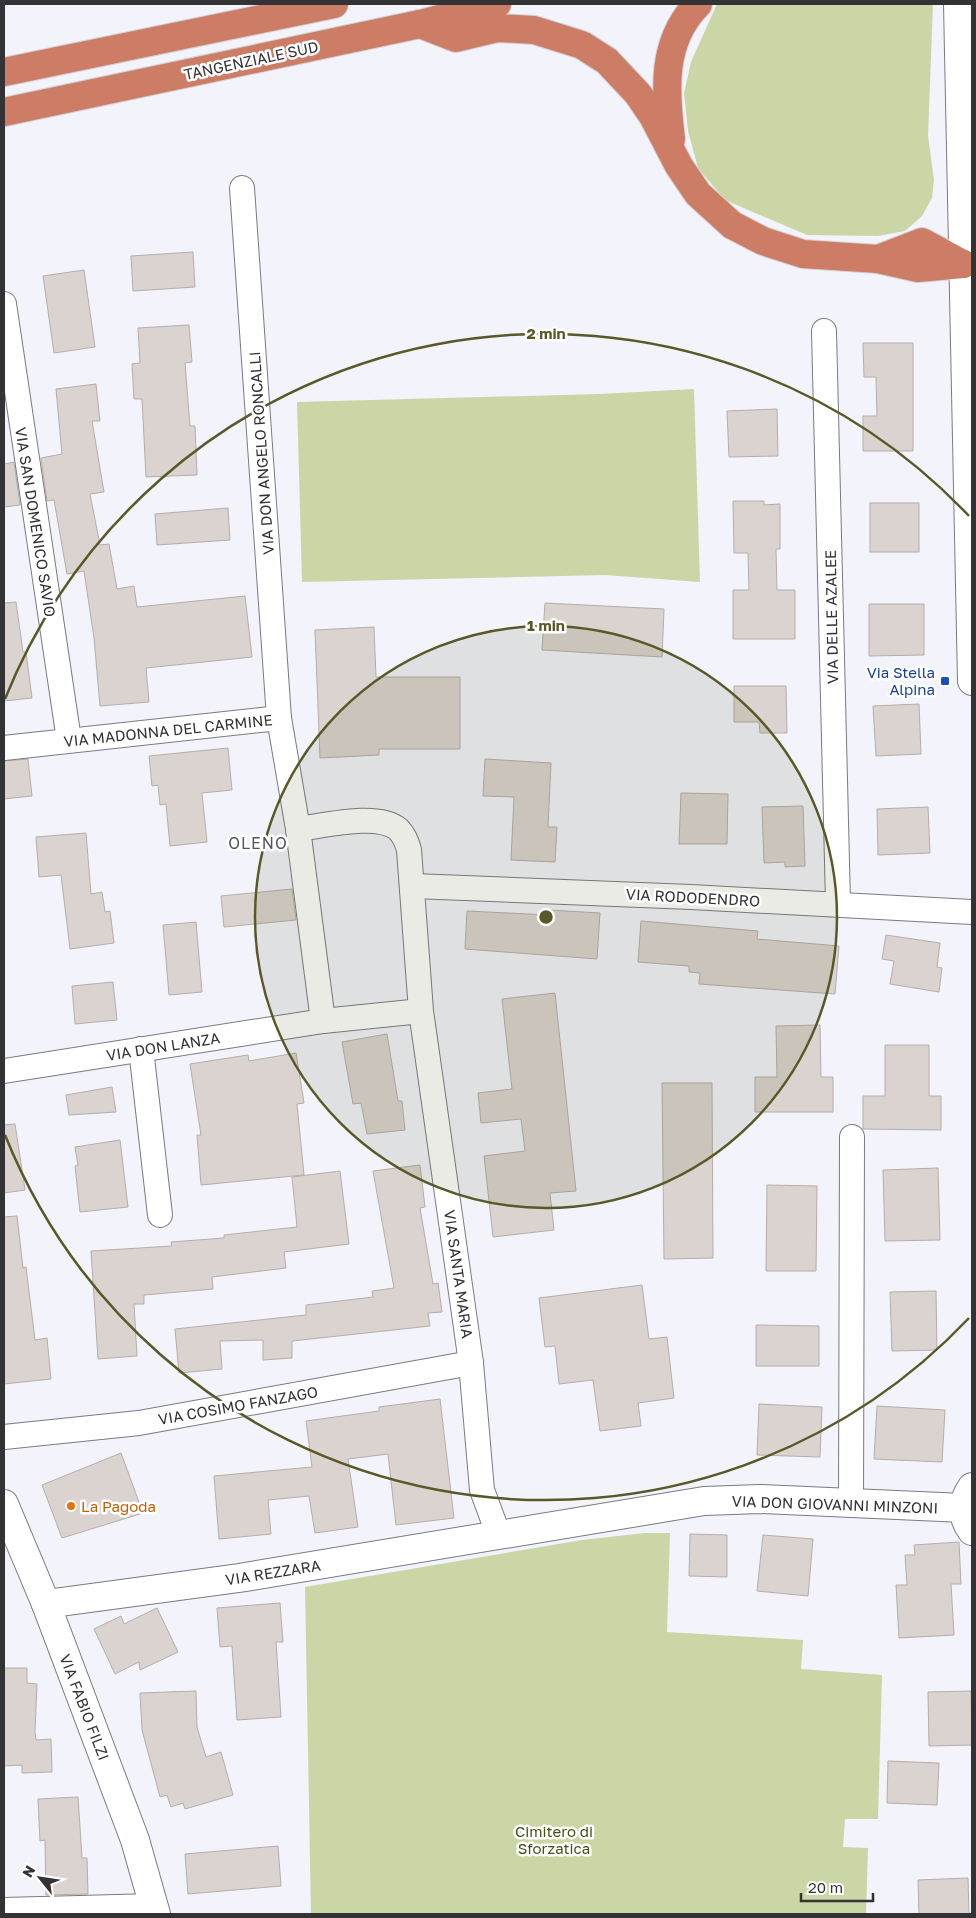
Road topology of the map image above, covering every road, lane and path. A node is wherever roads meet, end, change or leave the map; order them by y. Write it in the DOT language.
graph roads {
  1 [pos="334,4"];
  2 [pos="496,4"];
  3 [pos="698,4"];
  4 [pos="958,4"];
  5 [pos="420,24"];
  6 [pos="4,72"];
  7 [pos="4,112"];
  8 [pos="672,153"];
  9 [pos="242,188"];
  10 [pos="963,264"];
  11 [pos="4,304"];
  12 [pos="824,331"];
  13 [pos="970,540"];
  14 [pos="972,681"];
  15 [pos="279,718"];
  16 [pos="69,740"];
  17 [pos="4,748"];
  18 [pos="298,829"];
  19 [pos="413,886"];
  20 [pos="838,903"];
  21 [pos="972,912"];
  22 [pos="421,1011"];
  23 [pos="323,1021"];
  24 [pos="141,1049"];
  25 [pos="4,1071"];
  26 [pos="852,1137"];
  27 [pos="160,1214"];
  28 [pos="471,1363"];
  29 [pos="4,1437"];
  30 [pos="4,1504"];
  31 [pos="850,1504"];
  32 [pos="969,1509"];
  33 [pos="499,1536"];
  34 [pos="46,1604"];
  35 [pos="4,1910"];
  36 [pos="155,1910"];
  1 -- 6 [label="highway"];
  2 -- 5 [label="highway, TANGENZIALE SUD"];
  3 -- 8 [label="highway"];
  4 -- 10 [label="street"];
  5 -- 7 [label="highway, TANGENZIALE SUD"];
  5 -- 8 [label="highway"];
  8 -- 10 [label="highway"];
  9 -- 15 [label="street, VIA DON ANGELO RONCALLI"];
  10 -- 13 [label="street"];
  11 -- 16 [label="street, VIA SAN DOMENICO SAVIO"];
  12 -- 20 [label="street, VIA DELLE AZALEE"];
  13 -- 14 [label="street"];
  15 -- 16 [label="street, VIA MADONNA DEL CARMINE"];
  15 -- 18 [label="street, VIA MADONNA DEL CARMINE"];
  16 -- 17 [label="street, VIA MADONNA DEL CARMINE"];
  18 -- 19 [label="street, VIA SANTA MARIA"];
  18 -- 23 [label="street, VIA MADONNA DEL CARMINE"];
  19 -- 20 [label="street, VIA RODODENDRO"];
  19 -- 22 [label="street, VIA SANTA MARIA"];
  20 -- 21 [label="street, VIA RODODENDRO"];
  22 -- 23 [label="street, VIA DON LANZA"];
  22 -- 28 [label="street, VIA SANTA MARIA"];
  23 -- 24 [label="street, VIA DON LANZA"];
  24 -- 25 [label="street, VIA DON LANZA"];
  24 -- 27 [label="street"];
  26 -- 31 [label="street"];
  28 -- 29 [label="street, VIA COSIMO FANZAGO"];
  28 -- 33 [label="street, VIA SANTA MARIA"];
  30 -- 34 [label="street, VIA FABIO FILZI"];
  31 -- 32 [label="street, VIA DON GIOVANNI MINZONI"];
  31 -- 33 [label="street, VIA DON GIOVANNI MINZONI"];
  33 -- 34 [label="street, VIA REZZARA"];
  34 -- 36 [label="street, VIA FABIO FILZI"];
  35 -- 36 [label="street"];
}
